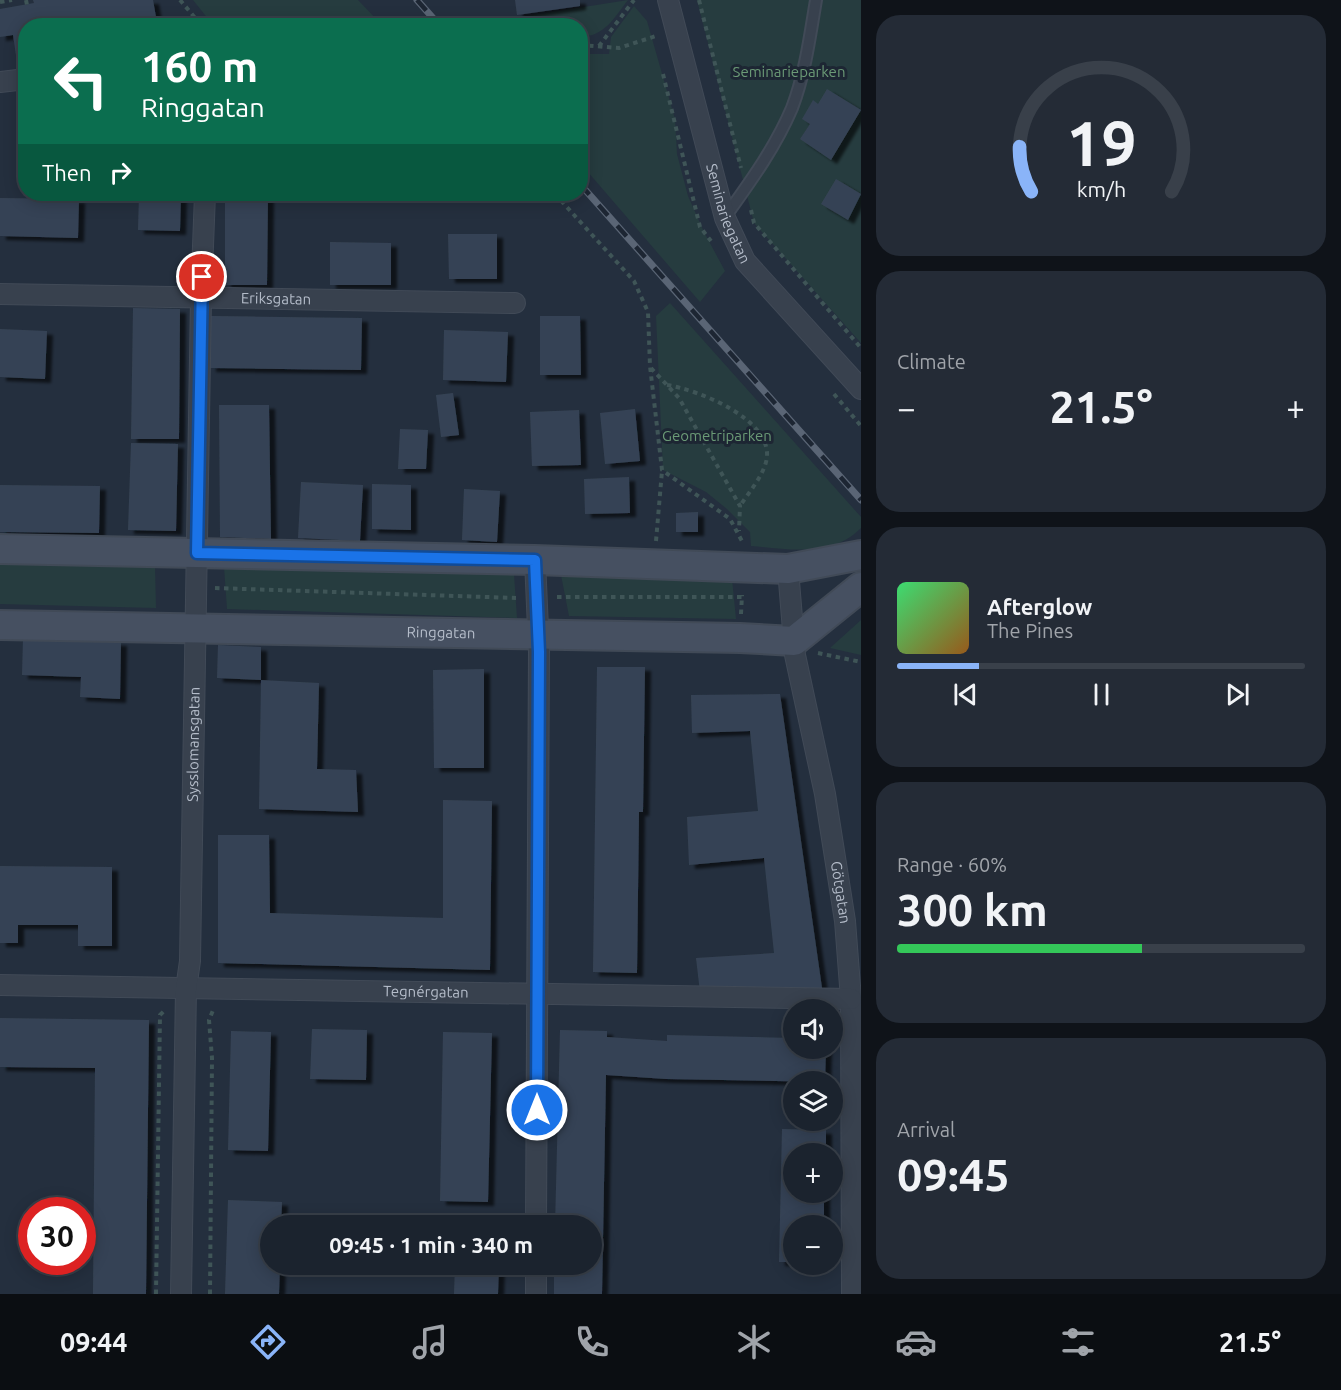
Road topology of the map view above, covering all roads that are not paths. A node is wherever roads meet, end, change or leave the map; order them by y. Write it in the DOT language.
graph roads {
  1 [pos="668,0"];
  2 [pos="816,0"];
  3 [pos="18,80"];
  4 [pos="0,82"];
  5 [pos="205,201"];
  6 [pos="724,218"];
  7 [pos="0,294"];
  8 [pos="201,298"];
  9 [pos="515,303"];
  10 [pos="861,388"];
  11 [pos="0,549"];
  12 [pos="197,553"];
  13 [pos="861,555"];
  14 [pos="535,560"];
  15 [pos="788,569"];
  16 [pos="861,587"];
  17 [pos="0,625"];
  18 [pos="197,630"];
  19 [pos="537,635"];
  20 [pos="795,648"];
  21 [pos="0,985"];
  22 [pos="186,988"];
  23 [pos="538,994"];
  24 [pos="851,999"];
  25 [pos="536,1215"];
  26 [pos="536,1275"];
  27 [pos="182,1294"];
  28 [pos="536,1294"];
  29 [pos="852,1294"];
  1 -- 6 [label="street, Seminariegatan"];
  2 -- 6 [label="lane"];
  3 -- 4 [label="street"];
  5 -- 8 [label="street, Sysslomansgatan"];
  6 -- 10 [label="street, Seminariegatan"];
  7 -- 8 [label="street, Eriksgatan"];
  8 -- 9 [label="street, Eriksgatan"];
  8 -- 12 [label="street, Sysslomansgatan"];
  11 -- 12 [label="street"];
  12 -- 14 [label="street"];
  12 -- 18 [label="street, Sysslomansgatan"];
  13 -- 15 [label="street"];
  14 -- 15 [label="street"];
  14 -- 19 [label="street"];
  15 -- 20 [label="street, Götgatan"];
  16 -- 20 [label="street"];
  17 -- 18 [label="street, Ringgatan"];
  18 -- 19 [label="street, Ringgatan"];
  18 -- 22 [label="street, Sysslomansgatan"];
  19 -- 20 [label="street, Ringgatan"];
  19 -- 23 [label="street"];
  20 -- 24 [label="street, Götgatan"];
  21 -- 22 [label="street, Tegnérgatan"];
  22 -- 23 [label="street, Tegnérgatan"];
  22 -- 27 [label="street, Sysslomansgatan"];
  23 -- 24 [label="street, Tegnérgatan"];
  23 -- 25 [label="street"];
  24 -- 29 [label="street, Götgatan"];
  26 -- 28 [label="street"];
}
